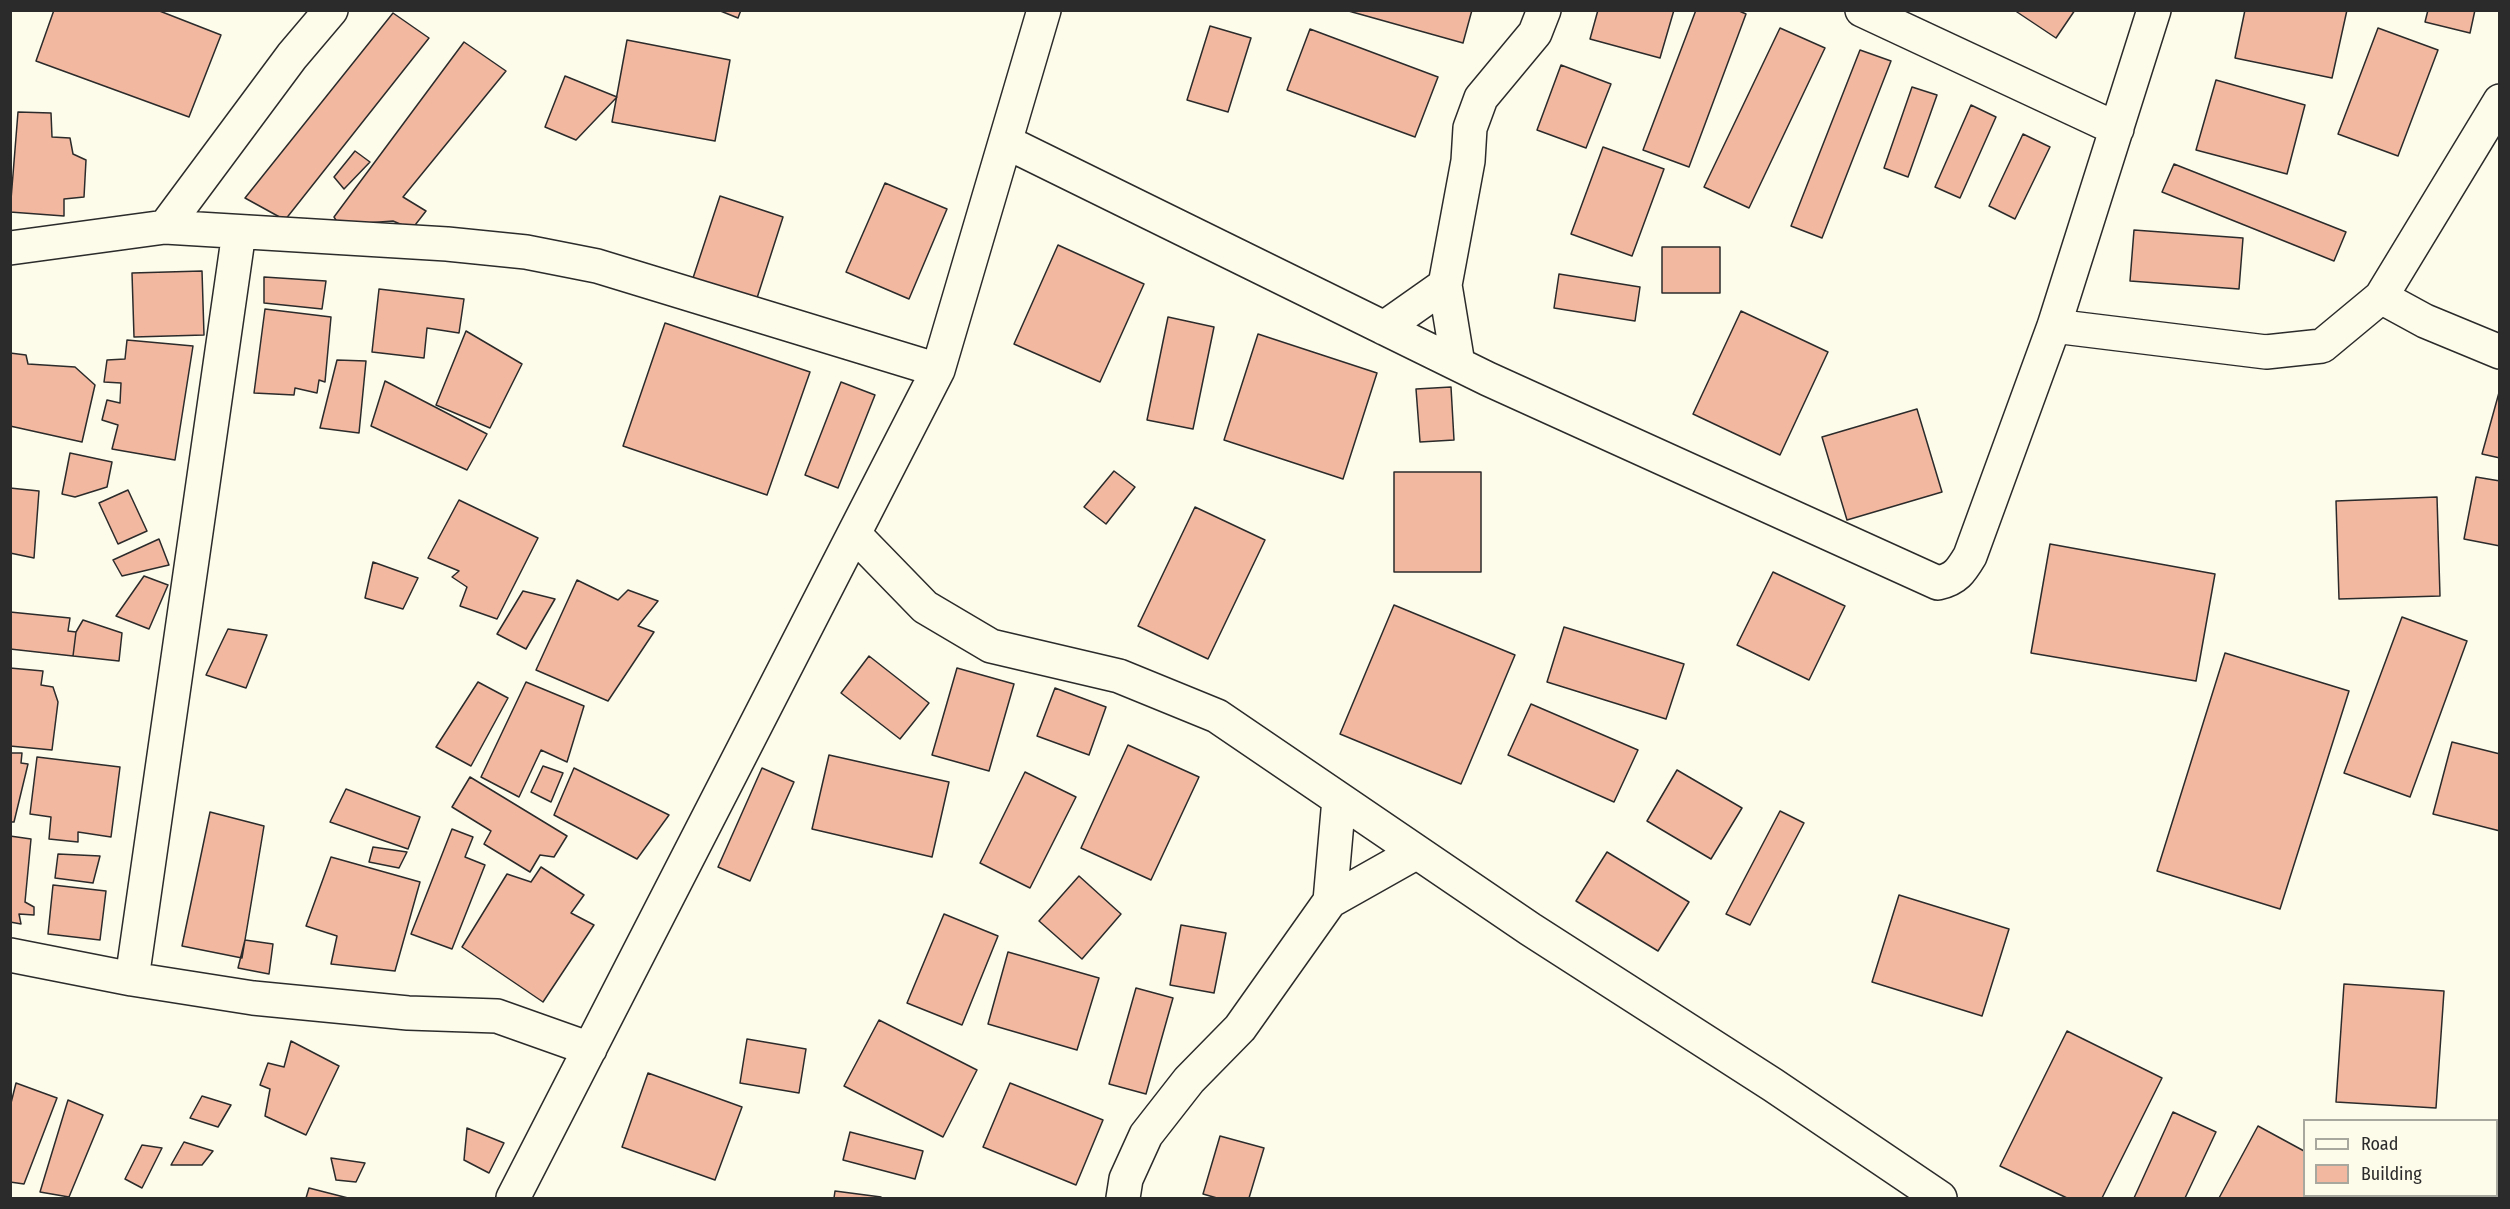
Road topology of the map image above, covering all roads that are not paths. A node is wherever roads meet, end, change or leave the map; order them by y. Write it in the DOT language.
graph roads {
  1 [pos="331,10"];
  2 [pos="1044,10"];
  3 [pos="1544,10"];
  4 [pos="1862,10"];
  5 [pos="2154,10"];
  6 [pos="2499,100"];
  7 [pos="2117,129"];
  8 [pos="1006,142"];
  9 [pos="165,226"];
  10 [pos="239,232"];
  11 [pos="10,248"];
  12 [pos="1445,285"];
  13 [pos="2380,297"];
  14 [pos="2054,326"];
  15 [pos="1384,328"];
  16 [pos="2499,352"];
  17 [pos="1458,364"];
  18 [pos="938,370"];
  19 [pos="854,534"];
  20 [pos="1339,799"];
  21 [pos="1417,852"];
  22 [pos="1330,901"];
  23 [pos="10,955"];
  24 [pos="132,979"];
  25 [pos="590,1049"];
  26 [pos="513,1198"];
  27 [pos="1123,1198"];
  28 [pos="1940,1198"];
  1 -- 9 [label="street"];
  2 -- 8 [label="street"];
  3 -- 12 [label="street"];
  4 -- 7 [label="street"];
  5 -- 7 [label="street"];
  6 -- 13 [label="street"];
  7 -- 14 [label="street"];
  8 -- 15 [label="street"];
  8 -- 18 [label="street"];
  9 -- 10 [label="street"];
  9 -- 11 [label="street"];
  10 -- 18 [label="street"];
  10 -- 24 [label="street"];
  12 -- 15 [label="street"];
  12 -- 17 [label="street"];
  13 -- 14 [label="street"];
  13 -- 16 [label="street"];
  14 -- 17 [label="street"];
  15 -- 17 [label="street"];
  18 -- 19 [label="street"];
  19 -- 20 [label="street"];
  19 -- 25 [label="street"];
  20 -- 21 [label="street"];
  20 -- 22 [label="street"];
  21 -- 22 [label="street"];
  21 -- 28 [label="street"];
  22 -- 27 [label="street"];
  23 -- 24 [label="street"];
  24 -- 25 [label="street"];
  25 -- 26 [label="street"];
}
